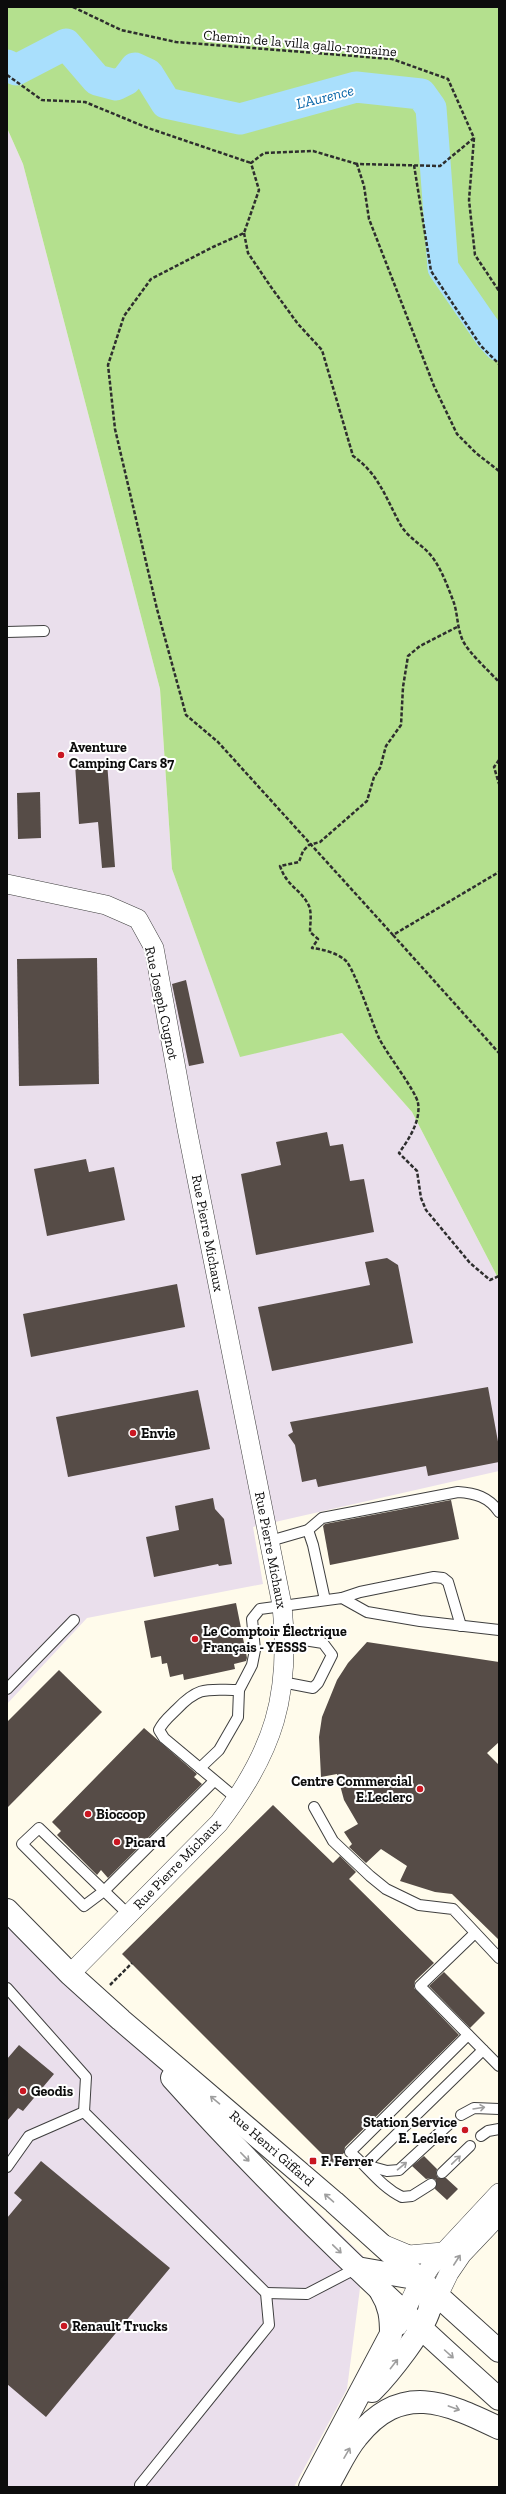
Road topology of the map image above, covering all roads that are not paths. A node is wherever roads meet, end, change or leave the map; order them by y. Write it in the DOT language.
graph roads {
  1 [pos="44,631"];
  2 [pos="7,632"];
  3 [pos="7,884"];
  4 [pos="187,1129"];
  5 [pos="499,1512"];
  6 [pos="308,1530"];
  7 [pos="270,1542"];
  8 [pos="342,1598"];
  9 [pos="325,1600"];
  10 [pos="282,1605"];
  11 [pos="74,1620"];
  12 [pos="461,1626"];
  13 [pos="499,1630"];
  14 [pos="285,1637"];
  15 [pos="282,1682"];
  16 [pos="7,1689"];
  17 [pos="239,1690"];
  18 [pos="200,1768"];
  19 [pos="214,1781"];
  20 [pos="237,1799"];
  21 [pos="314,1807"];
  22 [pos="104,1891"];
  23 [pos="7,1910"];
  24 [pos="128,1914"];
  25 [pos="475,1933"];
  26 [pos="499,1958"];
  27 [pos="70,1974"];
  28 [pos="7,1988"];
  29 [pos="120,2020"];
  30 [pos="468,2035"];
  31 [pos="483,2050"];
  32 [pos="499,2066"];
  33 [pos="499,2109"];
  34 [pos="84,2112"];
  35 [pos="460,2115"];
  36 [pos="448,2124"];
  37 [pos="499,2129"];
  38 [pos="482,2136"];
  39 [pos="470,2146"];
  40 [pos="366,2164"];
  41 [pos="7,2167"];
  42 [pos="442,2173"];
  43 [pos="431,2184"];
  44 [pos="499,2193"];
  45 [pos="499,2215"];
  46 [pos="377,2242"];
  47 [pos="443,2252"];
  48 [pos="357,2268"];
  49 [pos="422,2279"];
  50 [pos="378,2286"];
  51 [pos="266,2293"];
  52 [pos="439,2295"];
  53 [pos="404,2312"];
  54 [pos="424,2321"];
  55 [pos="384,2347"];
  56 [pos="499,2351"];
  57 [pos="499,2399"];
  58 [pos="350,2415"];
  59 [pos="499,2428"];
  60 [pos="140,2485"];
  61 [pos="310,2487"];
  62 [pos="328,2487"];
  1 -- 2 [label="lane"];
  3 -- 4 [label="street, Rue Joseph Cugnot"];
  4 -- 7 [label="street, Rue Pierre Michaux"];
  5 -- 6 [label="lane"];
  6 -- 7 [label="lane"];
  6 -- 9 [label="lane"];
  7 -- 10 [label="street, Rue Pierre Michaux"];
  8 -- 9 [label="lane"];
  8 -- 12 [label="lane"];
  8 -- 12 [label="lane"];
  9 -- 10 [label="lane"];
  10 -- 14 [label="street, Rue Pierre Michaux"];
  10 -- 17 [label="lane"];
  11 -- 16 [label="lane"];
  12 -- 13 [label="lane"];
  14 -- 15 [label="street, Rue Pierre Michaux"];
  14 -- 15 [label="lane"];
  15 -- 20 [label="street, Rue Pierre Michaux"];
  17 -- 18 [label="lane"];
  17 -- 18 [label="lane"];
  18 -- 19 [label="lane"];
  19 -- 20 [label="lane"];
  19 -- 22 [label="lane"];
  20 -- 24 [label="street, Rue Pierre Michaux"];
  21 -- 25 [label="lane"];
  22 -- 22 [label="lane"];
  22 -- 24 [label="lane"];
  23 -- 27 [label="street, Rue Henri Giffard"];
  24 -- 27 [label="street, Rue Pierre Michaux"];
  25 -- 26 [label="lane"];
  25 -- 30 [label="lane"];
  27 -- 29 [label="street, Rue Henri Giffard"];
  28 -- 34 [label="lane"];
  46 -- 29 [label="street, Rue Henri Giffard, one-way"];
  29 -- 48 [label="street, Rue Henri Giffard, one-way"];
  30 -- 31 [label="lane"];
  30 -- 40 [label="lane"];
  31 -- 32 [label="lane"];
  31 -- 40 [label="lane"];
  35 -- 33 [label="lane, one-way"];
  34 -- 41 [label="lane"];
  34 -- 51 [label="lane"];
  40 -- 36 [label="lane, one-way"];
  37 -- 38 [label="lane"];
  42 -- 39 [label="lane, one-way"];
  40 -- 43 [label="lane"];
  44 -- 47 [label="street"];
  52 -- 45 [label="street, one-way"];
  46 -- 47 [label="street"];
  46 -- 49 [label="street, Rue Henri Giffard"];
  47 -- 49 [label="street"];
  48 -- 49 [label="street"];
  48 -- 50 [label="street, Rue Henri Giffard"];
  48 -- 51 [label="lane"];
  49 -- 52 [label="street, Rue Henri Giffard"];
  49 -- 53 [label="street"];
  49 -- 54 [label="street"];
  50 -- 53 [label="street, Rue Henri Giffard"];
  50 -- 55 [label="street"];
  51 -- 60 [label="lane"];
  52 -- 54 [label="street"];
  52 -- 56 [label="street, Rue Henri Giffard"];
  53 -- 54 [label="street, Rue Henri Giffard"];
  53 -- 55 [label="street"];
  54 -- 57 [label="street, Rue Henri Giffard, one-way"];
  58 -- 54 [label="street, one-way"];
  55 -- 58 [label="street"];
  58 -- 61 [label="street"];
  62 -- 59 [label="street, one-way"];
}
